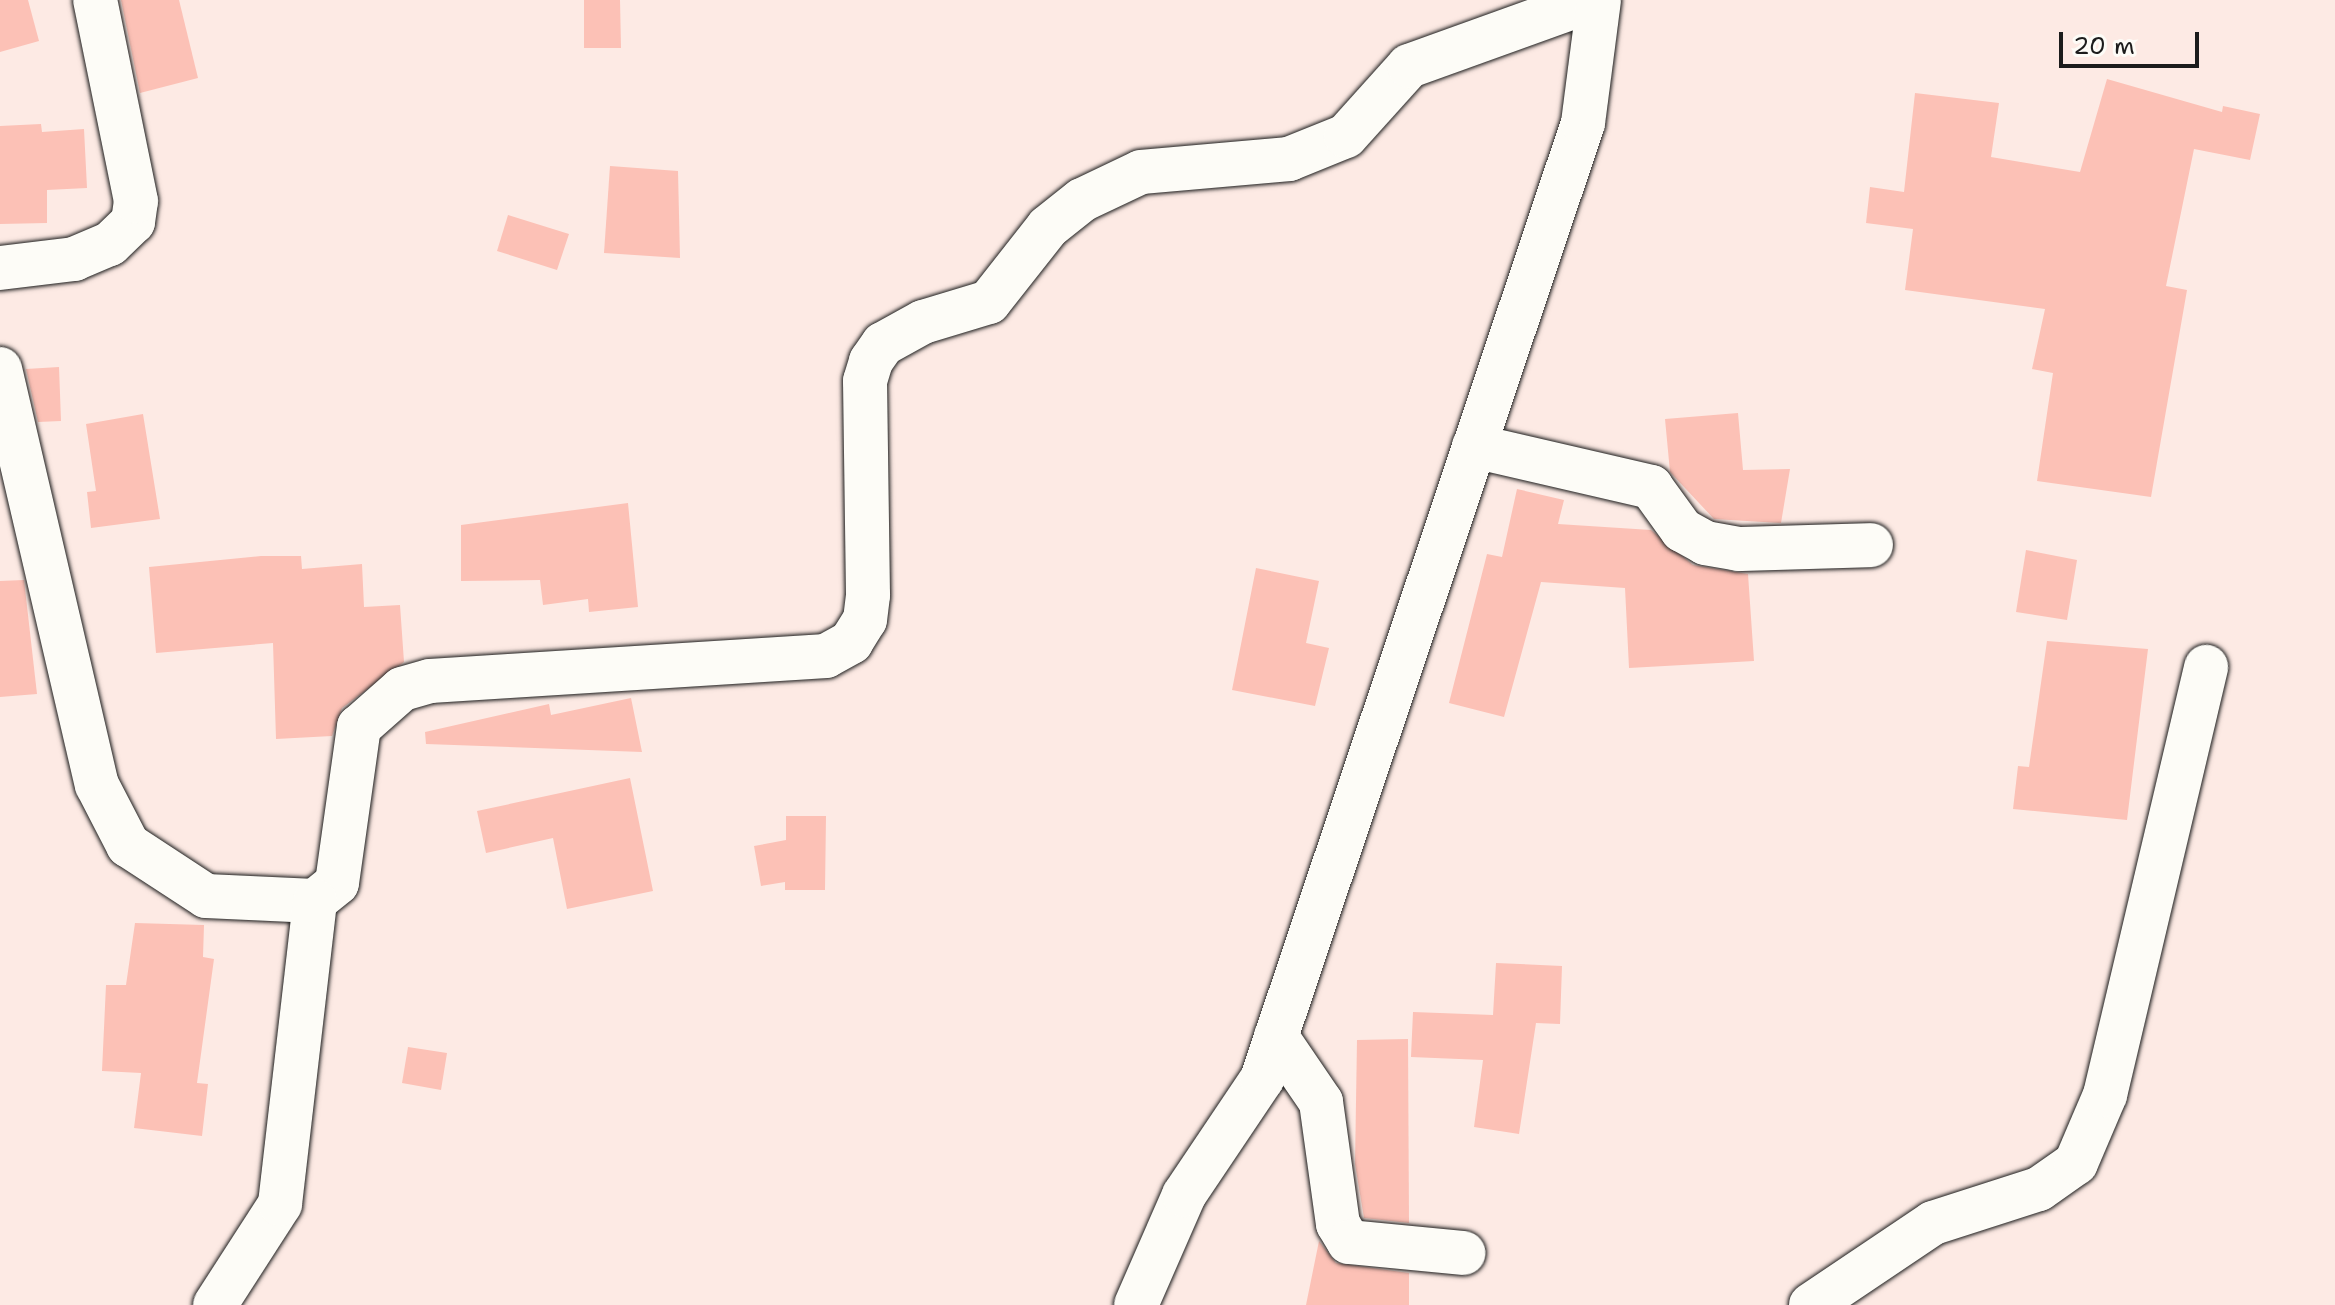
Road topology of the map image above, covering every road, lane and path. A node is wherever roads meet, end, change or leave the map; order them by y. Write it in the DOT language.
graph roads {
  1 [pos="95,0"];
  2 [pos="1592,0"];
  3 [pos="1599,0"];
  4 [pos="0,268"];
  5 [pos="0,369"];
  6 [pos="1474,446"];
  7 [pos="1871,545"];
  8 [pos="2206,667"];
  9 [pos="315,901"];
  10 [pos="1276,1036"];
  11 [pos="1463,1253"];
  12 [pos="215,1305"];
  13 [pos="1136,1305"];
  14 [pos="1811,1305"];
  1 -- 4 [label="street"];
  2 -- 9 [label="street"];
  3 -- 6 [label="street"];
  5 -- 9 [label="street"];
  6 -- 7 [label="street"];
  6 -- 10 [label="street"];
  8 -- 14 [label="street"];
  9 -- 12 [label="street"];
  10 -- 11 [label="street"];
  10 -- 13 [label="street"];
}
